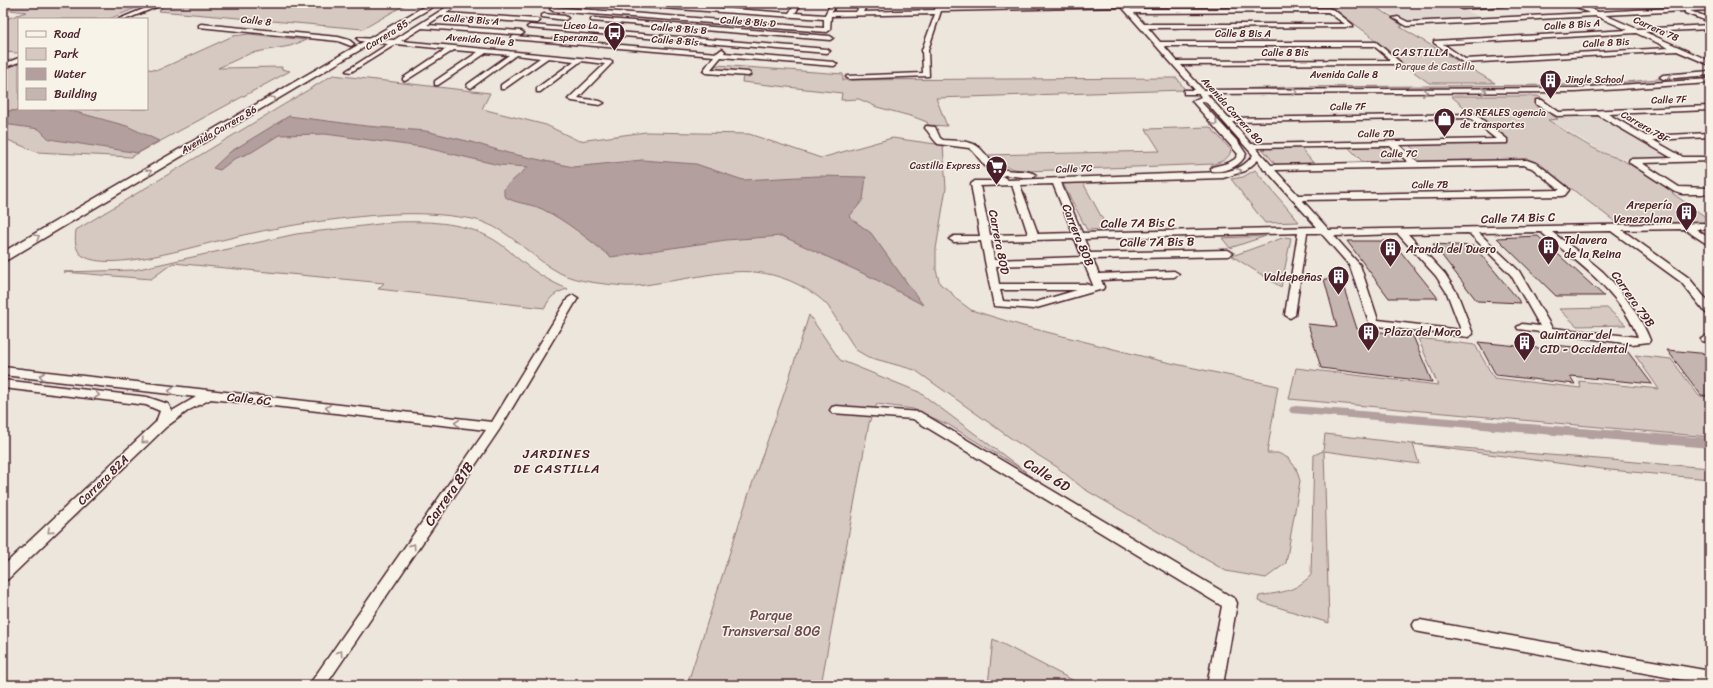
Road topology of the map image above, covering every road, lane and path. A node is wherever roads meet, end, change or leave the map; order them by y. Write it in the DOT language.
graph roads {
  1 [pos="154,3"];
  2 [pos="163,3"];
  3 [pos="421,3"];
  4 [pos="435,3"];
  5 [pos="457,3"];
  6 [pos="562,3"];
  7 [pos="618,3"];
  8 [pos="630,3"];
  9 [pos="696,3"];
  10 [pos="730,3"];
  11 [pos="798,3"];
  12 [pos="834,3"];
  13 [pos="864,3"];
  14 [pos="1454,3"];
  15 [pos="1514,3"];
  16 [pos="1572,3"];
  17 [pos="661,4"];
  18 [pos="1123,4"];
  19 [pos="1462,7"];
  20 [pos="691,8"];
  21 [pos="939,8"];
  22 [pos="1710,8"];
  23 [pos="553,9"];
  24 [pos="723,10"];
  25 [pos="758,10"];
  26 [pos="1681,10"];
  27 [pos="1129,11"];
  28 [pos="439,14"];
  29 [pos="858,14"];
  30 [pos="1598,14"];
  31 [pos="790,15"];
  32 [pos="544,16"];
  33 [pos="648,16"];
  34 [pos="827,16"];
  35 [pos="119,18"];
  36 [pos="125,18"];
  37 [pos="1396,18"];
  38 [pos="576,19"];
  39 [pos="584,19"];
  40 [pos="1492,20"];
  41 [pos="1710,20"];
  42 [pos="537,21"];
  43 [pos="639,24"];
  44 [pos="746,24"];
  45 [pos="201,26"];
  46 [pos="420,26"];
  47 [pos="1142,26"];
  48 [pos="1710,26"];
  49 [pos="530,27"];
  50 [pos="1636,31"];
  51 [pos="739,32"];
  52 [pos="521,34"];
  53 [pos="626,35"];
  54 [pos="309,36"];
  55 [pos="514,38"];
  56 [pos="830,38"];
  57 [pos="363,40"];
  58 [pos="395,42"];
  59 [pos="508,43"];
  60 [pos="730,43"];
  61 [pos="1158,44"];
  62 [pos="613,46"];
  63 [pos="453,47"];
  64 [pos="1678,49"];
  65 [pos="485,50"];
  66 [pos="827,51"];
  67 [pos="515,53"];
  68 [pos="720,55"];
  69 [pos="547,56"];
  70 [pos="8,57"];
  71 [pos="18,59"];
  72 [pos="18,59"];
  73 [pos="580,59"];
  74 [pos="598,60"];
  75 [pos="1464,61"];
  76 [pos="1397,62"];
  77 [pos="1174,63"];
  78 [pos="1710,63"];
  79 [pos="834,64"];
  80 [pos="3,66"];
  81 [pos="349,72"];
  82 [pos="1710,73"];
  83 [pos="748,74"];
  84 [pos="849,77"];
  85 [pos="405,79"];
  86 [pos="1710,80"];
  87 [pos="438,83"];
  88 [pos="471,86"];
  89 [pos="504,87"];
  90 [pos="540,90"];
  91 [pos="1200,91"];
  92 [pos="1196,101"];
  93 [pos="1539,102"];
  94 [pos="600,103"];
  95 [pos="1710,108"];
  96 [pos="1599,112"];
  97 [pos="1225,120"];
  98 [pos="929,128"];
  99 [pos="1710,135"];
  100 [pos="1644,138"];
  101 [pos="1504,141"];
  102 [pos="1392,143"];
  103 [pos="1248,146"];
  104 [pos="1256,155"];
  105 [pos="1710,159"];
  106 [pos="1682,160"];
  107 [pos="1415,164"];
  108 [pos="1268,168"];
  109 [pos="1004,172"];
  110 [pos="1005,182"];
  111 [pos="1057,183"];
  112 [pos="975,184"];
  113 [pos="1016,186"];
  114 [pos="1565,191"];
  115 [pos="1710,191"];
  116 [pos="1294,198"];
  117 [pos="1686,226"];
  118 [pos="1710,226"];
  119 [pos="1613,228"];
  120 [pos="1543,229"];
  121 [pos="1303,231"];
  122 [pos="1472,231"];
  123 [pos="1324,232"];
  124 [pos="1401,232"];
  125 [pos="1078,236"];
  126 [pos="1034,237"];
  127 [pos="985,238"];
  128 [pos="954,239"];
  129 [pos="1710,242"];
  130 [pos="3,246"];
  131 [pos="1228,253"];
  132 [pos="3,257"];
  133 [pos="1087,258"];
  134 [pos="990,263"];
  135 [pos="1174,274"];
  136 [pos="1095,277"];
  137 [pos="995,287"];
  138 [pos="1099,287"];
  139 [pos="573,298"];
  140 [pos="1710,311"];
  141 [pos="1290,315"];
  142 [pos="1522,327"];
  143 [pos="1548,330"];
  144 [pos="3,371"];
  145 [pos="3,384"];
  146 [pos="210,395"];
  147 [pos="836,410"];
  148 [pos="162,424"];
  149 [pos="496,427"];
  150 [pos="3,575"];
  151 [pos="1420,626"];
  152 [pos="1710,678"];
  153 [pos="317,685"];
  154 [pos="1215,685"];
  1 -- 35 [label="street"];
  2 -- 36 [label="street"];
  3 -- 57 [label="main road, Avenida Carrera 86"];
  4 -- 57 [label="main road, Avenida Carrera 86"];
  5 -- 28 [label="street, Carrera 85"];
  6 -- 23 [label="street"];
  7 -- 8 [label="street"];
  8 -- 17 [label="street"];
  9 -- 20 [label="street"];
  10 -- 24 [label="street"];
  11 -- 31 [label="street"];
  12 -- 34 [label="street"];
  13 -- 29 [label="street"];
  14 -- 19 [label="street"];
  15 -- 19 [label="street"];
  16 -- 30 [label="street, Carrera 78"];
  17 -- 20 [label="street"];
  17 -- 33 [label="street"];
  18 -- 21 [label="street"];
  18 -- 27 [label="street, Avenida Carrera 80"];
  19 -- 40 [label="street"];
  20 -- 24 [label="street"];
  21 -- 29 [label="street"];
  21 -- 84 [label="street"];
  22 -- 26 [label="street"];
  23 -- 32 [label="street"];
  23 -- 33 [label="street"];
  24 -- 25 [label="street"];
  25 -- 31 [label="street"];
  25 -- 44 [label="street"];
  26 -- 30 [label="street"];
  26 -- 41 [label="street"];
  27 -- 47 [label="street, Avenida Carrera 80"];
  27 -- 47 [label="street"];
  28 -- 42 [label="street"];
  28 -- 46 [label="street, Carrera 85"];
  29 -- 34 [label="street"];
  30 -- 40 [label="street"];
  30 -- 50 [label="street, Carrera 78"];
  31 -- 34 [label="street"];
  32 -- 38 [label="street"];
  32 -- 42 [label="street"];
  33 -- 43 [label="street"];
  33 -- 44 [label="street"];
  34 -- 44 [label="street"];
  37 -- 40 [label="street"];
  39 -- 43 [label="street, Calle 8 Bis D"];
  42 -- 49 [label="street"];
  43 -- 51 [label="street, Calle 8 Bis D"];
  43 -- 53 [label="street"];
  44 -- 51 [label="street"];
  45 -- 54 [label="street, Calle 8"];
  46 -- 52 [label="street, Calle 8 Bis A"];
  46 -- 58 [label="street, Carrera 85"];
  47 -- 61 [label="street, Avenida Carrera 80"];
  48 -- 50 [label="street, Calle 8 Bis A"];
  49 -- 52 [label="street"];
  49 -- 53 [label="street, Calle 8 Bis B"];
  50 -- 64 [label="street, Carrera 78"];
  50 -- 75 [label="street, Calle 8 Bis A"];
  51 -- 56 [label="street, Calle 8 Bis D"];
  51 -- 60 [label="street"];
  52 -- 55 [label="street"];
  53 -- 60 [label="street, Calle 8 Bis B"];
  53 -- 62 [label="street"];
  54 -- 57 [label="street, Calle 8"];
  54 -- 57 [label="street, Calle 8"];
  55 -- 59 [label="street"];
  55 -- 62 [label="street, Calle 8 Bis"];
  57 -- 58 [label="street, Avenida Calle 8"];
  57 -- 130 [label="main road, Avenida Carrera 86"];
  132 -- 57 [label="main road, Avenida Carrera 86, one-way"];
  58 -- 63 [label="street, Avenida Calle 8"];
  58 -- 81 [label="street, Carrera 85"];
  60 -- 66 [label="street, Calle 8 Bis B"];
  60 -- 68 [label="street"];
  61 -- 76 [label="street, Calle 8 Bis A"];
  61 -- 77 [label="street, Avenida Carrera 80"];
  62 -- 68 [label="street, Calle 8 Bis"];
  62 -- 74 [label="street"];
  63 -- 65 [label="street, Avenida Calle 8"];
  63 -- 85 [label="street"];
  64 -- 75 [label="street, Calle 8 Bis"];
  64 -- 78 [label="street, Carrera 78"];
  65 -- 67 [label="street, Avenida Calle 8"];
  65 -- 87 [label="street"];
  67 -- 69 [label="street, Avenida Calle 8"];
  67 -- 88 [label="street"];
  68 -- 79 [label="street, Calle 8 Bis"];
  68 -- 83 [label="street"];
  69 -- 73 [label="street, Avenida Calle 8"];
  69 -- 89 [label="street"];
  70 -- 71 [label="street"];
  72 -- 80 [label="street"];
  73 -- 74 [label="street, Avenida Calle 8"];
  73 -- 90 [label="street"];
  74 -- 94 [label="street"];
  76 -- 77 [label="street, Calle 8 Bis"];
  77 -- 91 [label="street, Avenida Carrera 80"];
  82 -- 91 [label="street, Avenida Calle 8, one-way"];
  91 -- 86 [label="street, Avenida Calle 8, one-way"];
  91 -- 92 [label="street"];
  91 -- 92 [label="street"];
  91 -- 97 [label="street, Avenida Carrera 80"];
  92 -- 109 [label="street, Calle 7C, one-way"];
  93 -- 96 [label="street, Calle 7F"];
  95 -- 96 [label="street, Calle 7F"];
  96 -- 100 [label="street, Carrera 78F"];
  97 -- 101 [label="street, Calle 7F"];
  97 -- 103 [label="street, Avenida Carrera 80"];
  98 -- 109 [label="street"];
  99 -- 100 [label="street"];
  100 -- 106 [label="street, Carrera 78F"];
  101 -- 102 [label="street, Calle 7D"];
  102 -- 103 [label="street, Calle 7D"];
  102 -- 107 [label="street"];
  103 -- 104 [label="street, Avenida Carrera 80"];
  104 -- 108 [label="street, Avenida Carrera 80"];
  110 -- 104 [label="street, Calle 7C, one-way"];
  105 -- 106 [label="street"];
  106 -- 115 [label="street"];
  107 -- 108 [label="street, Calle 7C"];
  107 -- 114 [label="street, Calle 7C"];
  108 -- 116 [label="street, Avenida Carrera 80"];
  109 -- 110 [label="street"];
  110 -- 112 [label="street, Calle 7C"];
  111 -- 125 [label="street, Carrera 80B"];
  112 -- 127 [label="street, Carrera 80D"];
  113 -- 126 [label="street"];
  114 -- 116 [label="street, Calle 7B"];
  116 -- 123 [label="street, Avenida Carrera 80"];
  117 -- 118 [label="street, Calle 7A Bis C"];
  117 -- 119 [label="street, Calle 7A Bis C"];
  117 -- 129 [label="street"];
  119 -- 120 [label="street, Calle 7A Bis C"];
  119 -- 140 [label="street"];
  120 -- 122 [label="street, Calle 7A Bis C"];
  120 -- 143 [label="street, Carrera 79B"];
  121 -- 123 [label="street, Calle 7A Bis C"];
  121 -- 125 [label="street, Calle 7A Bis C"];
  121 -- 141 [label="street"];
  122 -- 124 [label="street, Calle 7A Bis C"];
  122 -- 143 [label="street"];
  123 -- 124 [label="street, Calle 7A Bis C"];
  123 -- 124 [label="street, Avenida Carrera 80"];
  125 -- 126 [label="street, Calle 7A Bis C"];
  125 -- 133 [label="street, Carrera 80B"];
  126 -- 127 [label="street, Calle 7A Bis C"];
  127 -- 128 [label="street, Calle 7A Bis C"];
  127 -- 134 [label="street, Carrera 80D"];
  131 -- 133 [label="street, Calle 7A Bis B"];
  133 -- 134 [label="street, Calle 7A Bis B"];
  133 -- 136 [label="street, Carrera 80B"];
  134 -- 137 [label="street, Carrera 80D"];
  135 -- 136 [label="street"];
  136 -- 138 [label="street, Carrera 80B"];
  137 -- 138 [label="street"];
  137 -- 138 [label="street, Carrera 80D"];
  139 -- 149 [label="street, Carrera 81B"];
  142 -- 143 [label="street"];
  146 -- 144 [label="street, Calle 6C, one-way"];
  145 -- 148 [label="street, one-way"];
  146 -- 148 [label="street, Carrera 82A"];
  149 -- 146 [label="street, Calle 6C, one-way"];
  147 -- 154 [label="street, Calle 6D"];
  148 -- 150 [label="street, Carrera 82A, one-way"];
  153 -- 149 [label="street, Carrera 81B, one-way"];
  151 -- 152 [label="street"];
}
